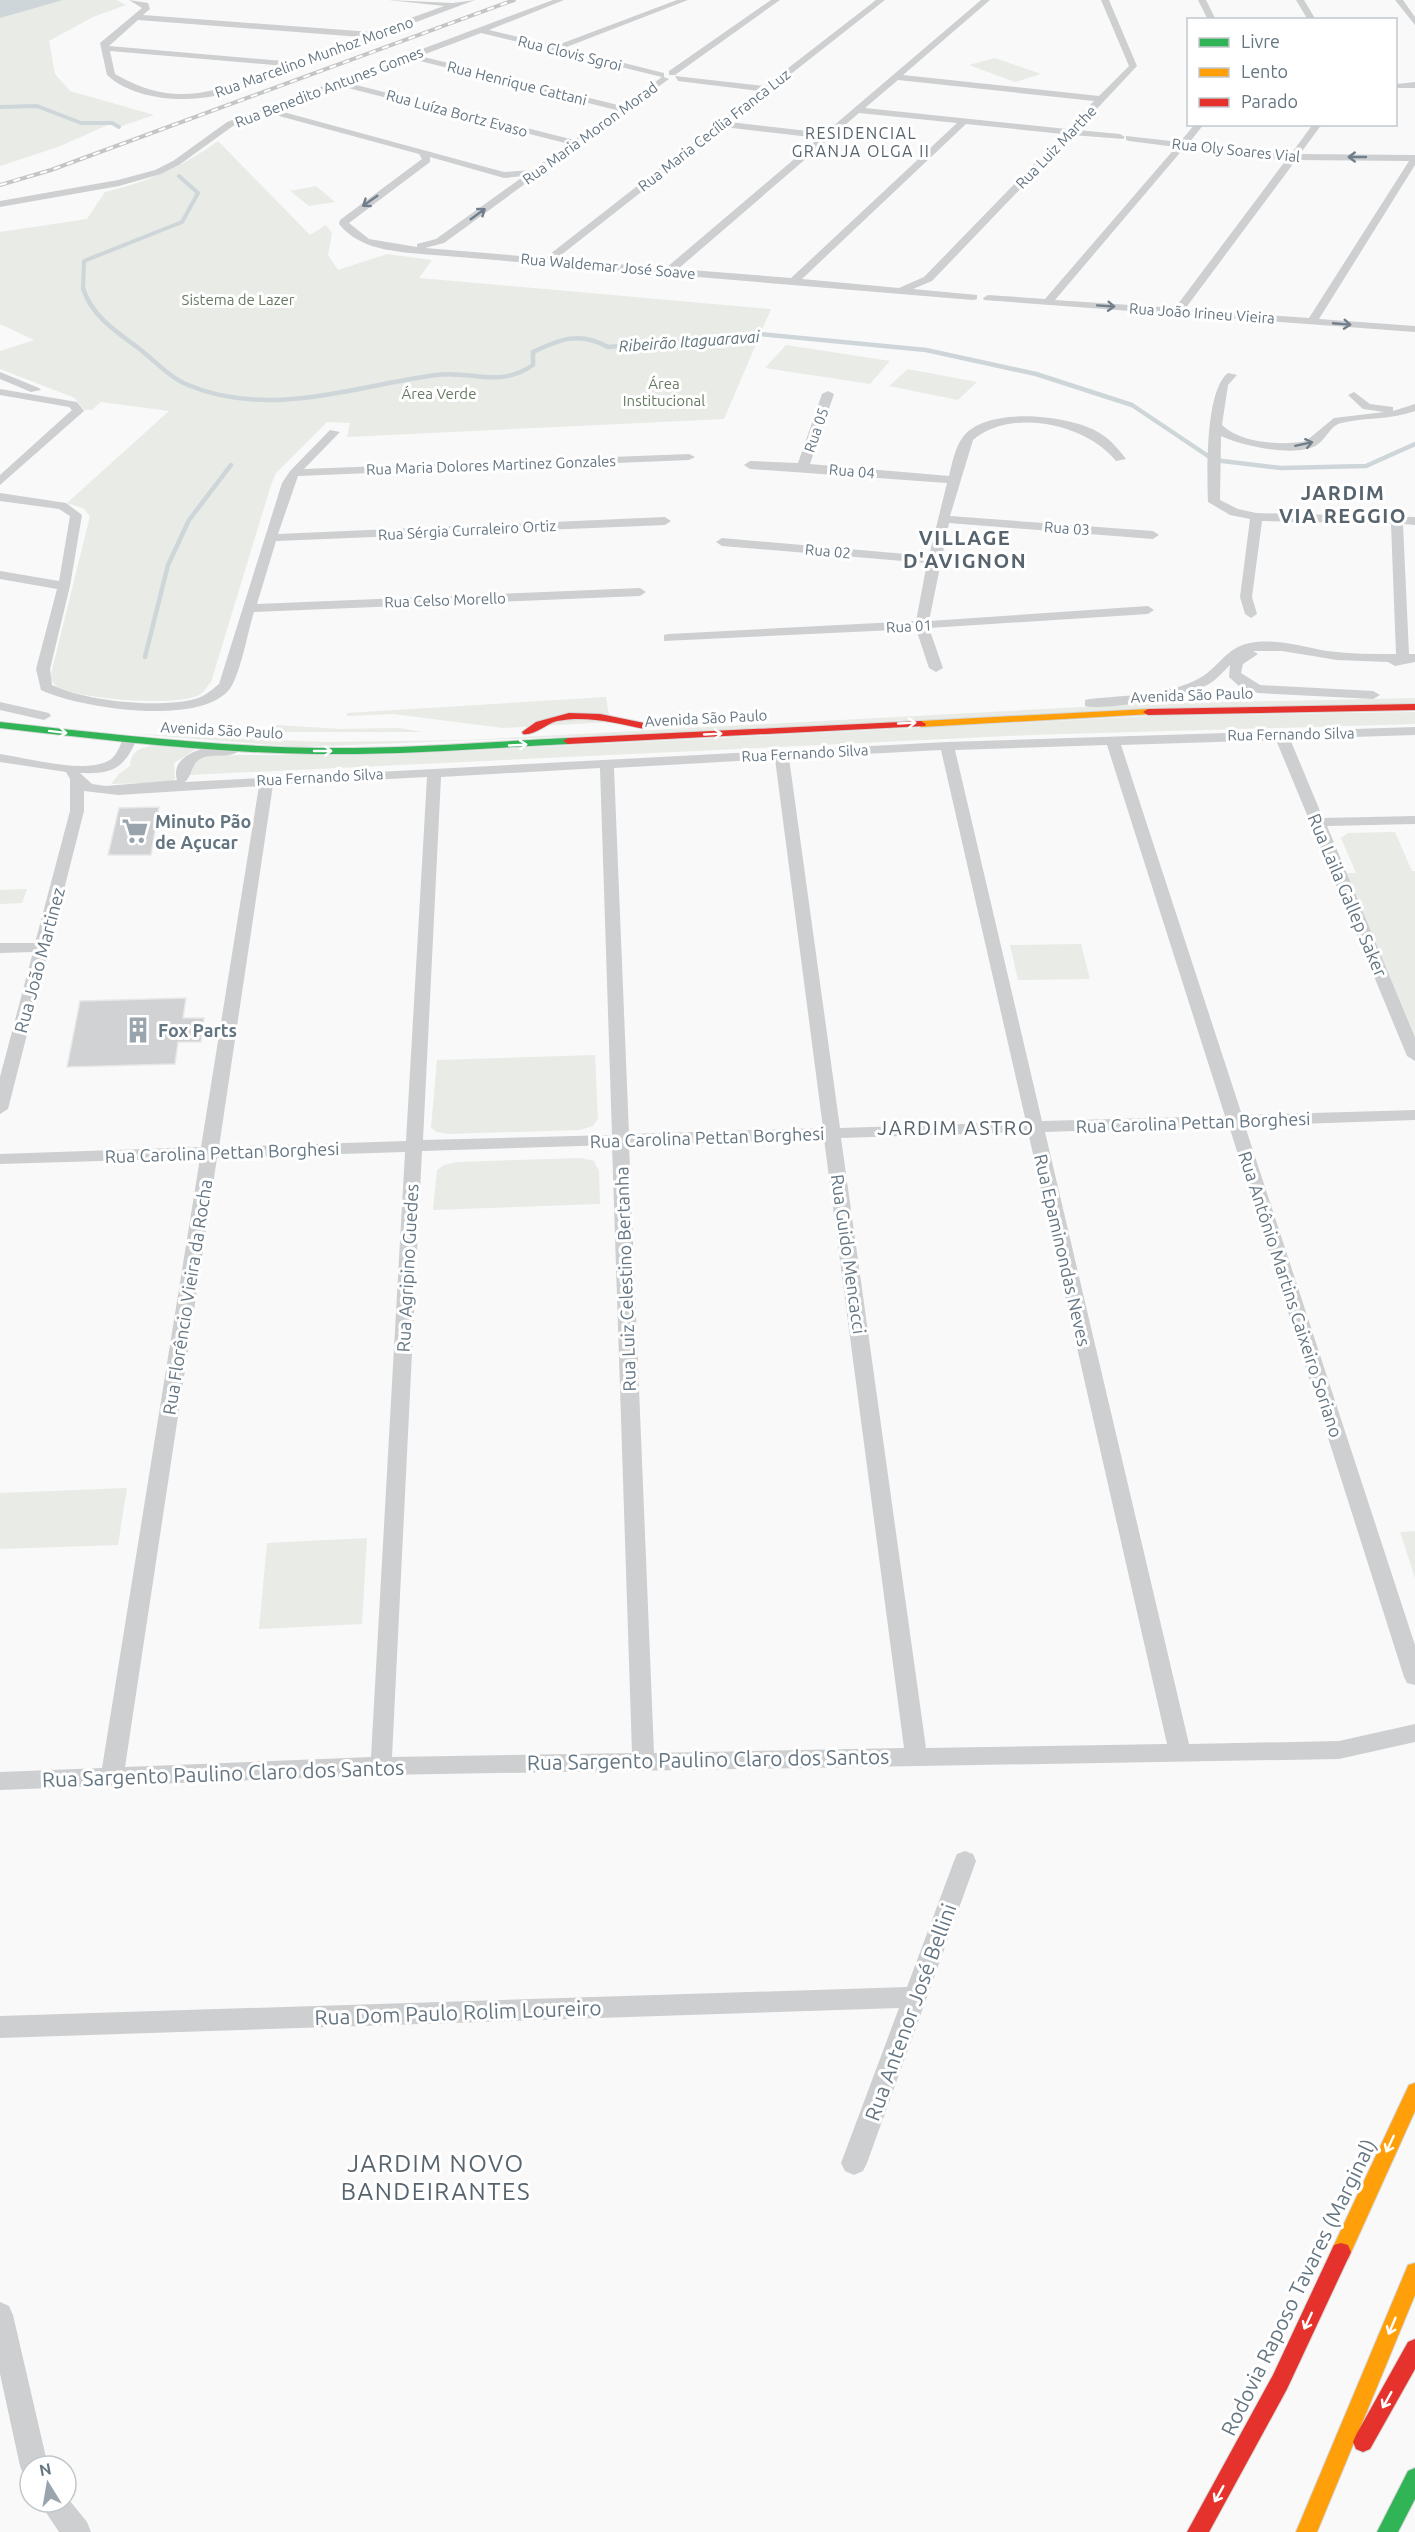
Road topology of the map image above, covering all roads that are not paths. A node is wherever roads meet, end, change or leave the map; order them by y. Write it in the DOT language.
graph roads {
  1 [pos="134,0"];
  2 [pos="392,0"];
  3 [pos="471,0"];
  4 [pos="560,0"];
  5 [pos="684,0"];
  6 [pos="776,0"];
  7 [pos="881,0"];
  8 [pos="986,0"];
  9 [pos="1105,0"];
  10 [pos="1202,0"];
  11 [pos="1300,0"];
  12 [pos="1398,0"];
  13 [pos="457,4"];
  14 [pos="135,17"];
  15 [pos="1211,18"];
  16 [pos="1311,18"];
  17 [pos="1415,23"];
  18 [pos="480,30"];
  19 [pos="377,35"];
  20 [pos="105,48"];
  21 [pos="555,49"];
  22 [pos="411,56"];
  23 [pos="299,65"];
  24 [pos="669,76"];
  25 [pos="898,77"];
  26 [pos="340,82"];
  27 [pos="1415,85"];
  28 [pos="1397,86"];
  29 [pos="766,89"];
  30 [pos="1101,99"];
  31 [pos="623,109"];
  32 [pos="268,110"];
  33 [pos="858,110"];
  34 [pos="965,120"];
  35 [pos="722,124"];
  36 [pos="1198,126"];
  37 [pos="1317,126"];
  38 [pos="1071,132"];
  39 [pos="826,136"];
  40 [pos="575,143"];
  41 [pos="1182,145"];
  42 [pos="422,152"];
  43 [pos="1294,157"];
  44 [pos="1415,158"];
  45 [pos="459,162"];
  46 [pos="418,168"];
  47 [pos="535,173"];
  48 [pos="504,175"];
  49 [pos="516,187"];
  50 [pos="0,204"];
  51 [pos="440,241"];
  52 [pos="402,247"];
  53 [pos="455,253"];
  54 [pos="548,260"];
  55 [pos="669,271"];
  56 [pos="928,279"];
  57 [pos="793,282"];
  58 [pos="898,290"];
  59 [pos="928,293"];
  60 [pos="973,297"];
  61 [pos="988,298"];
  62 [pos="1048,302"];
  63 [pos="1178,311"];
  64 [pos="1312,321"];
  65 [pos="1415,329"];
  66 [pos="0,375"];
  67 [pos="1232,375"];
  68 [pos="1347,381"];
  69 [pos="0,392"];
  70 [pos="828,394"];
  71 [pos="1354,395"];
  72 [pos="74,404"];
  73 [pos="1415,406"];
  74 [pos="1354,410"];
  75 [pos="1371,414"];
  76 [pos="1333,422"];
  77 [pos="1218,427"];
  78 [pos="334,432"];
  79 [pos="1213,440"];
  80 [pos="1229,441"];
  81 [pos="689,457"];
  82 [pos="1215,458"];
  83 [pos="1120,459"];
  84 [pos="750,465"];
  85 [pos="803,467"];
  86 [pos="294,473"];
  87 [pos="954,480"];
  88 [pos="0,481"];
  89 [pos="0,497"];
  90 [pos="1256,517"];
  91 [pos="945,519"];
  92 [pos="665,521"];
  93 [pos="1397,521"];
  94 [pos="1415,521"];
  95 [pos="1153,535"];
  96 [pos="270,538"];
  97 [pos="722,542"];
  98 [pos="934,560"];
  99 [pos="0,575"];
  100 [pos="64,585"];
  101 [pos="640,592"];
  102 [pos="250,608"];
  103 [pos="1148,610"];
  104 [pos="1251,614"];
  105 [pos="921,626"];
  106 [pos="1409,637"];
  107 [pos="669,638"];
  108 [pos="1409,658"];
  109 [pos="1332,661"];
  110 [pos="1415,666"];
  111 [pos="936,668"];
  112 [pos="1372,694"];
  113 [pos="1415,694"];
  114 [pos="1090,703"];
  115 [pos="1415,707"];
  116 [pos="0,708"];
  117 [pos="44,716"];
  118 [pos="0,725"];
  119 [pos="115,725"];
  120 [pos="1415,731"];
  121 [pos="1281,734"];
  122 [pos="1112,739"];
  123 [pos="129,741"];
  124 [pos="947,746"];
  125 [pos="265,750"];
  126 [pos="781,754"];
  127 [pos="0,758"];
  128 [pos="607,762"];
  129 [pos="114,764"];
  130 [pos="63,769"];
  131 [pos="434,771"];
  132 [pos="182,778"];
  133 [pos="267,780"];
  134 [pos="80,782"];
  135 [pos="196,784"];
  136 [pos="162,787"];
  137 [pos="107,788"];
  138 [pos="77,811"];
  139 [pos="1415,820"];
  140 [pos="1318,822"];
  141 [pos="43,947"];
  142 [pos="0,948"];
  143 [pos="1415,1056"];
  144 [pos="0,1109"];
  145 [pos="1415,1115"];
  146 [pos="1235,1120"];
  147 [pos="1035,1127"];
  148 [pos="832,1133"];
  149 [pos="620,1140"];
  150 [pos="414,1146"];
  151 [pos="209,1153"];
  152 [pos="0,1159"];
  153 [pos="1415,1677"];
  154 [pos="1415,1733"];
  155 [pos="1180,1753"];
  156 [pos="916,1755"];
  157 [pos="643,1761"];
  158 [pos="381,1766"];
  159 [pos="112,1777"];
  160 [pos="0,1781"];
  161 [pos="965,1861"];
  162 [pos="915,1997"];
  163 [pos="0,2027"];
  164 [pos="1415,2091"];
  165 [pos="854,2163"];
  166 [pos="1415,2272"];
  167 [pos="0,2315"];
  168 [pos="1415,2349"];
  169 [pos="1358,2451"];
  170 [pos="31,2454"];
  171 [pos="1347,2471"];
  172 [pos="1415,2478"];
  173 [pos="63,2514"];
  174 [pos="77,2532"];
  175 [pos="1197,2532"];
  176 [pos="1306,2532"];
  177 [pos="1313,2532"];
  178 [pos="1387,2532"];
  1 -- 14 [label="street"];
  2 -- 13 [label="street"];
  3 -- 13 [label="street, Rua Marcelino Munhoz Moreno"];
  4 -- 18 [label="street, Rua Benedito Antunes Gomes"];
  5 -- 21 [label="street"];
  6 -- 24 [label="street, Rua Maria Moron Morad"];
  7 -- 29 [label="street, Rua Maria Cecília Franca Luz"];
  8 -- 25 [label="street"];
  9 -- 30 [label="street, Rua Luiz Marthe"];
  10 -- 15 [label="street"];
  11 -- 16 [label="street"];
  12 -- 17 [label="street"];
  13 -- 19 [label="street, Rua Marcelino Munhoz Moreno"];
  14 -- 19 [label="street"];
  14 -- 20 [label="street"];
  18 -- 21 [label="street, Rua Clovis Sgroi"];
  18 -- 22 [label="street, Rua Benedito Antunes Gomes"];
  19 -- 23 [label="street, Rua Marcelino Munhoz Moreno"];
  20 -- 23 [label="street"];
  20 -- 23 [label="street, Rua Marcelino Munhoz Moreno"];
  21 -- 24 [label="street, Rua Clovis Sgroi"];
  22 -- 26 [label="street, Rua Benedito Antunes Gomes"];
  22 -- 31 [label="street, Rua Henrique Cattani"];
  24 -- 29 [label="street, Rua Clovis Sgroi"];
  24 -- 31 [label="street, Rua Maria Moron Morad"];
  25 -- 30 [label="street"];
  25 -- 33 [label="street"];
  26 -- 32 [label="street, Rua Benedito Antunes Gomes"];
  26 -- 40 [label="street, Rua Luíza Bortz Evaso"];
  27 -- 28 [label="street"];
  29 -- 35 [label="street, Rua Maria Cecília Franca Luz"];
  30 -- 38 [label="street, Rua Luiz Marthe"];
  31 -- 40 [label="street, Rua Maria Moron Morad"];
  32 -- 42 [label="street"];
  32 -- 50 [label="street, Rua Benedito Antunes Gomes"];
  33 -- 34 [label="street, Rua Oly Soares Vial"];
  33 -- 39 [label="street"];
  34 -- 38 [label="street, Rua Oly Soares Vial"];
  34 -- 57 [label="street"];
  35 -- 39 [label="street"];
  35 -- 54 [label="street, Rua Maria Cecília Franca Luz"];
  36 -- 41 [label="street"];
  37 -- 43 [label="street"];
  38 -- 41 [label="street, Rua Oly Soares Vial"];
  38 -- 56 [label="street, Rua Luiz Marthe"];
  39 -- 55 [label="street"];
  40 -- 47 [label="street, Rua Maria Moron Morad"];
  41 -- 43 [label="street, Rua Oly Soares Vial"];
  41 -- 62 [label="street"];
  42 -- 45 [label="street"];
  42 -- 46 [label="street"];
  44 -- 43 [label="street, Rua Oly Soares Vial, one-way"];
  43 -- 63 [label="street"];
  44 -- 64 [label="street"];
  45 -- 46 [label="street, Rua Waldemar José Soave"];
  45 -- 48 [label="street"];
  46 -- 52 [label="street, Rua Waldemar José Soave, one-way"];
  47 -- 48 [label="street"];
  47 -- 49 [label="street, Rua Maria Moron Morad"];
  48 -- 49 [label="street, Rua Maria Moron Morad"];
  51 -- 49 [label="street, Rua Maria Moron Morad, one-way"];
  51 -- 52 [label="street, Rua Maria Moron Morad"];
  51 -- 53 [label="street"];
  52 -- 53 [label="street, Rua Waldemar José Soave"];
  53 -- 54 [label="street, Rua Waldemar José Soave"];
  54 -- 55 [label="street, Rua Waldemar José Soave"];
  55 -- 57 [label="street, Rua Waldemar José Soave"];
  56 -- 58 [label="street"];
  56 -- 59 [label="street"];
  57 -- 58 [label="street, Rua Waldemar José Soave"];
  58 -- 59 [label="street, Rua Waldemar José Soave"];
  59 -- 60 [label="street, Rua Waldemar José Soave"];
  61 -- 62 [label="street, Rua João Irineu Vieira"];
  62 -- 63 [label="street, Rua João Irineu Vieira, one-way"];
  63 -- 64 [label="street, Rua João Irineu Vieira"];
  64 -- 65 [label="street, Rua João Irineu Vieira, one-way"];
  66 -- 72 [label="street"];
  67 -- 77 [label="street"];
  68 -- 71 [label="street"];
  69 -- 72 [label="street"];
  70 -- 85 [label="street, Rua 05"];
  71 -- 74 [label="street"];
  71 -- 75 [label="street"];
  72 -- 88 [label="street"];
  73 -- 75 [label="street"];
  74 -- 75 [label="street"];
  74 -- 76 [label="street"];
  75 -- 76 [label="street"];
  80 -- 76 [label="street, one-way"];
  77 -- 79 [label="street"];
  77 -- 80 [label="street"];
  78 -- 86 [label="street"];
  79 -- 80 [label="street"];
  79 -- 82 [label="street"];
  80 -- 82 [label="street"];
  81 -- 86 [label="street, Rua Maria Dolores Martinez Gonzales"];
  82 -- 90 [label="street"];
  83 -- 87 [label="street"];
  84 -- 85 [label="street, Rua 04"];
  85 -- 87 [label="street, Rua 04"];
  86 -- 96 [label="street"];
  87 -- 91 [label="street"];
  89 -- 100 [label="street"];
  90 -- 93 [label="street"];
  90 -- 104 [label="street"];
  91 -- 95 [label="street, Rua 03"];
  91 -- 98 [label="street"];
  92 -- 96 [label="street, Rua Sérgia Curraleiro Ortiz"];
  93 -- 94 [label="street"];
  93 -- 106 [label="street"];
  96 -- 102 [label="street"];
  97 -- 98 [label="street, Rua 02"];
  98 -- 105 [label="street"];
  99 -- 100 [label="street"];
  100 -- 102 [label="street"];
  101 -- 102 [label="street, Rua Celso Morello"];
  103 -- 105 [label="street, Rua 01"];
  105 -- 107 [label="street, Rua 01"];
  105 -- 111 [label="street"];
  106 -- 108 [label="street"];
  108 -- 109 [label="street"];
  108 -- 114 [label="street"];
  109 -- 110 [label="street"];
  109 -- 112 [label="street"];
  112 -- 113 [label="main road, Avenida São Paulo"];
  112 -- 114 [label="main road, Avenida São Paulo"];
  114 -- 119 [label="main road, Avenida São Paulo"];
  125 -- 115 [label="main road, Avenida São Paulo, one-way"];
  116 -- 117 [label="street"];
  117 -- 119 [label="main road, Avenida São Paulo"];
  118 -- 123 [label="main road, Avenida São Paulo, one-way"];
  119 -- 123 [label="main road"];
  120 -- 121 [label="street, Rua Fernando Silva"];
  121 -- 122 [label="street, Rua Fernando Silva"];
  121 -- 140 [label="street, Rua Laila Gallep Saker"];
  122 -- 124 [label="street, Rua Fernando Silva"];
  122 -- 146 [label="street, Rua Antônio Martins Caixeiro Soriano"];
  123 -- 125 [label="main road, Avenida São Paulo"];
  123 -- 129 [label="street"];
  124 -- 126 [label="street, Rua Fernando Silva"];
  124 -- 147 [label="street, Rua Epaminondas Neves"];
  125 -- 132 [label="street"];
  126 -- 128 [label="street, Rua Fernando Silva"];
  126 -- 148 [label="street, Rua Guido Mencacci"];
  127 -- 130 [label="street"];
  128 -- 131 [label="street, Rua Fernando Silva"];
  128 -- 149 [label="street, Rua Luiz Celestino Bertanha"];
  129 -- 130 [label="street"];
  129 -- 137 [label="street"];
  130 -- 134 [label="street"];
  131 -- 133 [label="street, Rua Fernando Silva"];
  131 -- 150 [label="street, Rua Agripino Guedes"];
  132 -- 135 [label="street, Rua Fernando Silva"];
  132 -- 136 [label="street, Rua Fernando Silva"];
  133 -- 135 [label="street, Rua Fernando Silva"];
  133 -- 151 [label="street, Rua Florêncio Vieira da Rocha"];
  134 -- 137 [label="street, Rua Fernando Silva"];
  134 -- 138 [label="street, Rua João Martinez"];
  135 -- 136 [label="street, Rua Fernando Silva"];
  136 -- 137 [label="street, Rua Fernando Silva"];
  137 -- 138 [label="street"];
  138 -- 141 [label="street, Rua João Martinez"];
  139 -- 140 [label="street"];
  140 -- 143 [label="street, Rua Laila Gallep Saker"];
  141 -- 142 [label="street"];
  141 -- 144 [label="street, Rua João Martinez"];
  145 -- 146 [label="street, Rua Carolina Pettan Borghesi"];
  146 -- 147 [label="street, Rua Carolina Pettan Borghesi"];
  146 -- 153 [label="street, Rua Antônio Martins Caixeiro Soriano"];
  147 -- 148 [label="street, Rua Carolina Pettan Borghesi"];
  147 -- 155 [label="street, Rua Epaminondas Neves"];
  148 -- 149 [label="street, Rua Carolina Pettan Borghesi"];
  148 -- 156 [label="street, Rua Guido Mencacci"];
  149 -- 150 [label="street, Rua Carolina Pettan Borghesi"];
  149 -- 157 [label="street, Rua Luiz Celestino Bertanha"];
  150 -- 151 [label="street, Rua Carolina Pettan Borghesi"];
  150 -- 158 [label="street, Rua Agripino Guedes"];
  151 -- 152 [label="street, Rua Carolina Pettan Borghesi"];
  151 -- 159 [label="street, Rua Florêncio Vieira da Rocha"];
  154 -- 155 [label="street, Rua Sargento Paulino Claro dos Santos"];
  155 -- 156 [label="street, Rua Sargento Paulino Claro dos Santos"];
  156 -- 157 [label="street, Rua Sargento Paulino Claro dos Santos"];
  157 -- 158 [label="street, Rua Sargento Paulino Claro dos Santos"];
  158 -- 159 [label="street, Rua Sargento Paulino Claro dos Santos"];
  159 -- 160 [label="street, Rua Sargento Paulino Claro dos Santos"];
  161 -- 162 [label="street, Rua Antenor José Bellini"];
  162 -- 163 [label="street, Rua Dom Paulo Rolim Loureiro"];
  162 -- 165 [label="street, Rua Antenor José Bellini"];
  164 -- 175 [label="main road, Rodovia Raposo Tavares (Marginal), one-way"];
  166 -- 176 [label="main road, one-way"];
  167 -- 170 [label="street"];
  168 -- 169 [label="main road, one-way"];
  171 -- 177 [label="main road"];
  172 -- 178 [label="main road"];
  173 -- 174 [label="street"];
}
